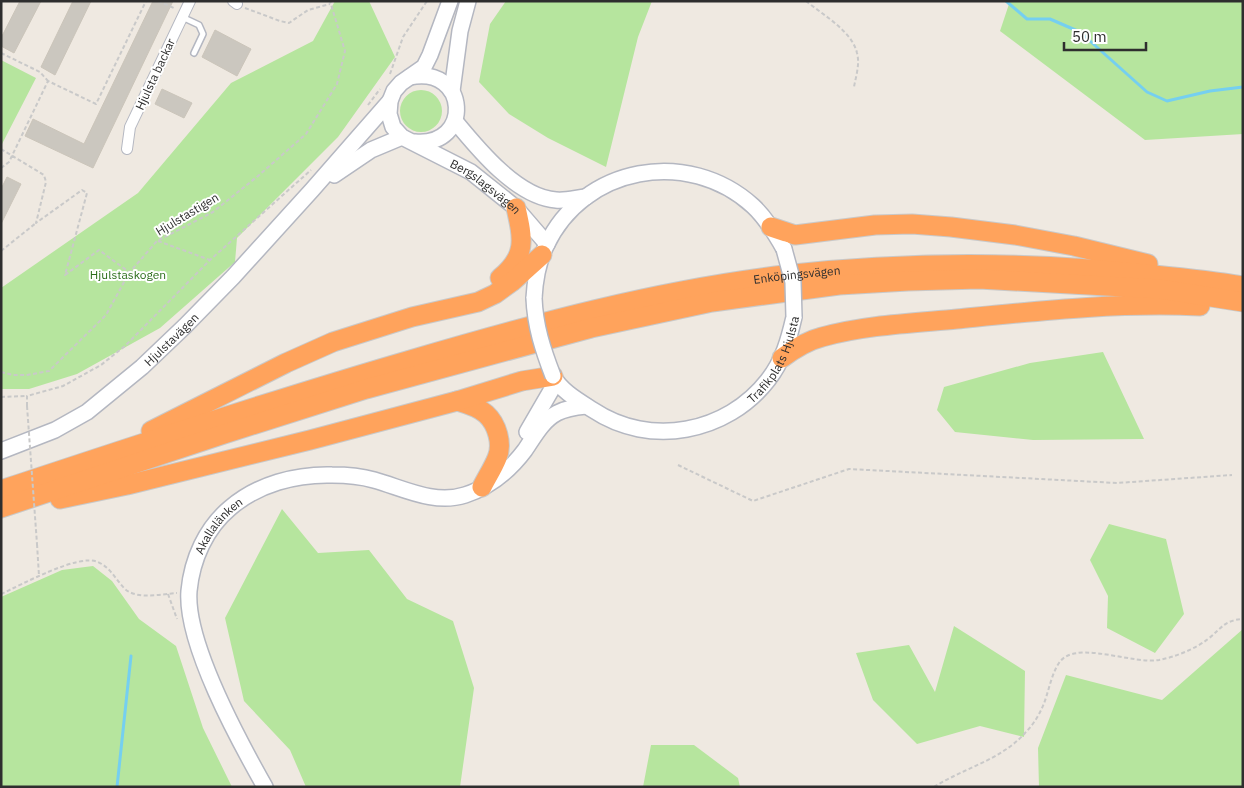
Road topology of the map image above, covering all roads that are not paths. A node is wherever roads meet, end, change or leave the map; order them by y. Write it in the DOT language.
graph roads {
  1 [pos="190,1"];
  2 [pos="450,1"];
  3 [pos="468,1"];
  4 [pos="183,15"];
  5 [pos="194,53"];
  6 [pos="410,77"];
  7 [pos="452,91"];
  8 [pos="390,101"];
  9 [pos="456,121"];
  10 [pos="408,140"];
  11 [pos="127,150"];
  12 [pos="312,190"];
  13 [pos="586,197"];
  14 [pos="516,208"];
  15 [pos="771,226"];
  16 [pos="545,249"];
  17 [pos="1234,284"];
  18 [pos="1243,302"];
  19 [pos="449,307"];
  20 [pos="1243,308"];
  21 [pos="782,358"];
  22 [pos="555,379"];
  23 [pos="364,382"];
  24 [pos="457,401"];
  25 [pos="586,406"];
  26 [pos="1,451"];
  27 [pos="100,457"];
  28 [pos="482,487"];
  29 [pos="1,490"];
  30 [pos="1,509"];
  31 [pos="265,787"];
  1 -- 4 [label="street, Hjulsta backar"];
  2 -- 6 [label="main road"];
  3 -- 7 [label="main road"];
  4 -- 5 [label="lane"];
  4 -- 11 [label="street, Hjulsta backar"];
  6 -- 7 [label="main road"];
  6 -- 8 [label="main road"];
  7 -- 9 [label="main road"];
  8 -- 10 [label="main road"];
  8 -- 12 [label="main road, Hjulstavägen"];
  9 -- 10 [label="main road"];
  9 -- 13 [label="main road, Bergslagsvägen"];
  10 -- 12 [label="main road, Hjulstavägen"];
  10 -- 14 [label="main road, Bergslagsvägen"];
  12 -- 26 [label="main road, Hjulstavägen"];
  13 -- 15 [label="main road, Trafikplats Hjulsta"];
  13 -- 16 [label="main road, Trafikplats Hjulsta"];
  14 -- 16 [label="main road, Bergslagsvägen"];
  14 -- 19 [label="highway"];
  15 -- 17 [label="highway"];
  15 -- 21 [label="main road, Trafikplats Hjulsta, bridge"];
  16 -- 19 [label="highway"];
  16 -- 22 [label="main road, Trafikplats Hjulsta, bridge"];
  17 -- 23 [label="highway, Enköpingsvägen"];
  18 -- 23 [label="highway, Enköpingsvägen"];
  19 -- 27 [label="highway"];
  20 -- 21 [label="highway"];
  21 -- 25 [label="main road, Trafikplats Hjulsta"];
  22 -- 24 [label="highway"];
  22 -- 25 [label="main road, Trafikplats Hjulsta"];
  22 -- 28 [label="main road, Akallalänken"];
  23 -- 27 [label="highway"];
  23 -- 30 [label="highway"];
  24 -- 28 [label="highway"];
  24 -- 30 [label="highway"];
  25 -- 28 [label="main road, Akallalänken"];
  27 -- 29 [label="highway"];
  28 -- 31 [label="main road, Akallalänken"];
}
